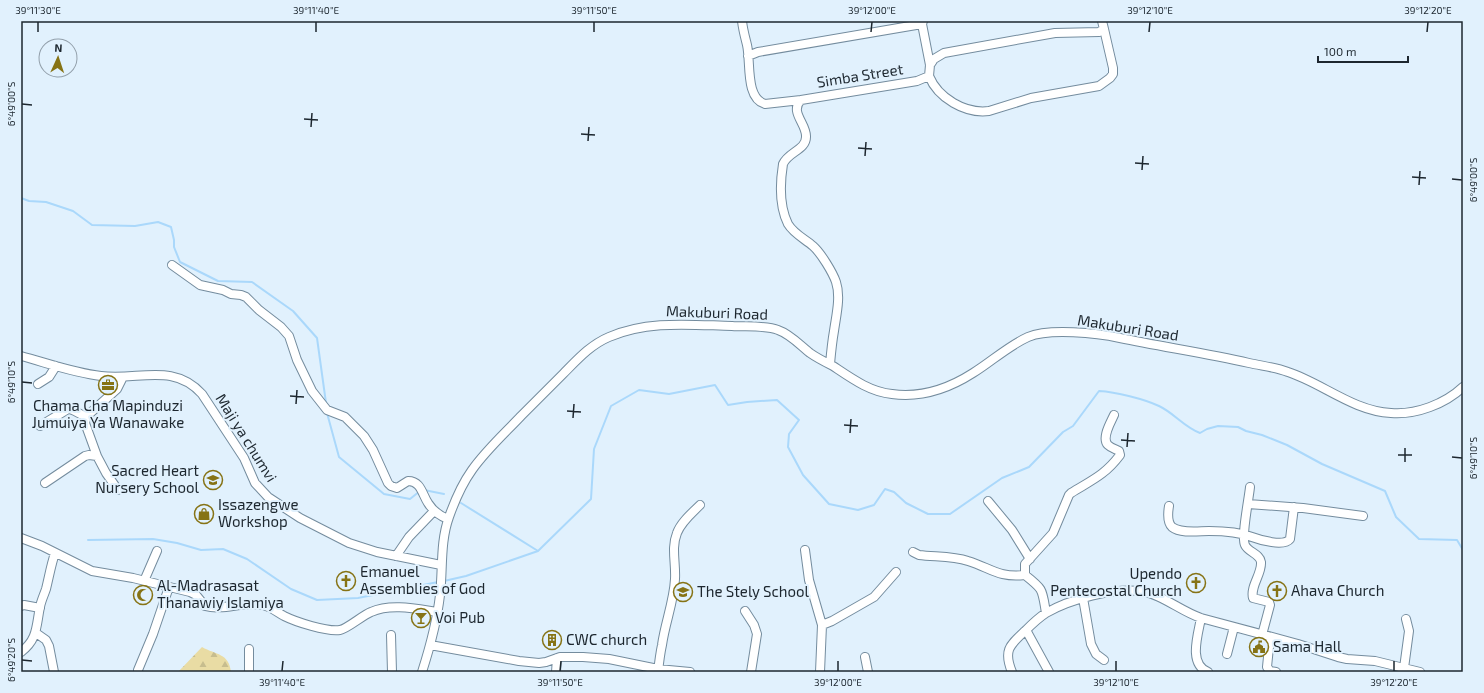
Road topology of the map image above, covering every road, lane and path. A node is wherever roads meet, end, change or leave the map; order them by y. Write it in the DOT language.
graph roads {
  1 [pos="742,21"];
  2 [pos="922,23"];
  3 [pos="1103,25"];
  4 [pos="748,56"];
  5 [pos="930,65"];
  6 [pos="929,76"];
  7 [pos="801,100"];
  8 [pos="172,265"];
  9 [pos="21,356"];
  10 [pos="830,364"];
  11 [pos="56,366"];
  12 [pos="123,377"];
  13 [pos="38,384"];
  14 [pos="1463,388"];
  15 [pos="1114,415"];
  16 [pos="87,416"];
  17 [pos="40,426"];
  18 [pos="98,456"];
  19 [pos="45,483"];
  20 [pos="1250,487"];
  21 [pos="118,490"];
  22 [pos="988,501"];
  23 [pos="1248,504"];
  24 [pos="700,505"];
  25 [pos="1169,506"];
  26 [pos="1294,507"];
  27 [pos="434,511"];
  28 [pos="1363,516"];
  29 [pos="448,519"];
  30 [pos="1243,534"];
  31 [pos="21,538"];
  32 [pos="805,550"];
  33 [pos="157,551"];
  34 [pos="913,552"];
  35 [pos="55,553"];
  36 [pos="396,556"];
  37 [pos="1030,559"];
  38 [pos="441,565"];
  39 [pos="896,572"];
  40 [pos="1025,575"];
  41 [pos="144,581"];
  42 [pos="169,587"];
  43 [pos="1083,598"];
  44 [pos="21,606"];
  45 [pos="40,608"];
  46 [pos="745,611"];
  47 [pos="437,612"];
  48 [pos="1046,613"];
  49 [pos="1201,618"];
  50 [pos="1406,619"];
  51 [pos="822,625"];
  52 [pos="1234,627"];
  53 [pos="1026,630"];
  54 [pos="36,634"];
  55 [pos="391,635"];
  56 [pos="1266,636"];
  57 [pos="430,645"];
  58 [pos="249,649"];
  59 [pos="21,652"];
  60 [pos="1227,654"];
  61 [pos="865,657"];
  62 [pos="557,658"];
  63 [pos="1104,660"];
  64 [pos="1404,668"];
  65 [pos="138,670"];
  66 [pos="658,671"];
  67 [pos="54,672"];
  68 [pos="249,672"];
  69 [pos="392,672"];
  70 [pos="422,672"];
  71 [pos="556,672"];
  72 [pos="690,672"];
  73 [pos="751,672"];
  74 [pos="820,672"];
  75 [pos="868,672"];
  76 [pos="1012,672"];
  77 [pos="1049,672"];
  78 [pos="1208,672"];
  79 [pos="1272,672"];
  80 [pos="1420,672"];
  1 -- 4 [label="street"];
  2 -- 4 [label="street"];
  2 -- 5 [label="street"];
  3 -- 5 [label="street"];
  3 -- 6 [label="street"];
  4 -- 7 [label="street"];
  5 -- 6 [label="street"];
  6 -- 7 [label="street, Simba Street"];
  7 -- 10 [label="street, Simba Street"];
  8 -- 27 [label="street"];
  9 -- 11 [label="street, Maji ya chumvi"];
  10 -- 14 [label="street, Makuburi Road"];
  10 -- 29 [label="street, Makuburi Road"];
  11 -- 12 [label="street, Maji ya chumvi"];
  11 -- 13 [label="street"];
  12 -- 16 [label="street"];
  12 -- 36 [label="street, Maji ya chumvi"];
  15 -- 37 [label="street"];
  16 -- 17 [label="street"];
  16 -- 18 [label="street"];
  18 -- 19 [label="street"];
  18 -- 21 [label="street"];
  20 -- 23 [label="street"];
  22 -- 37 [label="street"];
  23 -- 26 [label="street"];
  23 -- 30 [label="street"];
  24 -- 66 [label="street"];
  25 -- 30 [label="street"];
  26 -- 28 [label="street"];
  26 -- 30 [label="street"];
  27 -- 29 [label="street"];
  27 -- 36 [label="street"];
  29 -- 38 [label="street, Makuburi Road"];
  30 -- 56 [label="street"];
  31 -- 35 [label="street"];
  32 -- 51 [label="street"];
  33 -- 41 [label="street"];
  34 -- 40 [label="street"];
  35 -- 41 [label="street"];
  35 -- 45 [label="street"];
  36 -- 38 [label="street, Maji ya chumvi"];
  37 -- 40 [label="street"];
  38 -- 47 [label="street, Makuburi Road"];
  39 -- 51 [label="street"];
  40 -- 48 [label="street"];
  41 -- 42 [label="street"];
  42 -- 47 [label="street"];
  42 -- 65 [label="street"];
  43 -- 48 [label="street"];
  43 -- 49 [label="street"];
  43 -- 63 [label="street"];
  44 -- 45 [label="street"];
  45 -- 54 [label="street"];
  46 -- 73 [label="street"];
  47 -- 57 [label="street, Makuburi Road"];
  48 -- 53 [label="street"];
  49 -- 52 [label="street"];
  49 -- 78 [label="street"];
  50 -- 64 [label="street"];
  51 -- 74 [label="street"];
  52 -- 56 [label="street"];
  52 -- 60 [label="street"];
  53 -- 76 [label="street"];
  53 -- 77 [label="street"];
  54 -- 59 [label="street"];
  54 -- 67 [label="street"];
  55 -- 69 [label="street"];
  56 -- 64 [label="street"];
  56 -- 79 [label="street"];
  57 -- 62 [label="street"];
  57 -- 70 [label="street, Makuburi Road"];
  58 -- 68 [label="street"];
  61 -- 75 [label="street"];
  62 -- 66 [label="street"];
  62 -- 71 [label="street"];
  64 -- 80 [label="street"];
  66 -- 72 [label="street"];
}
